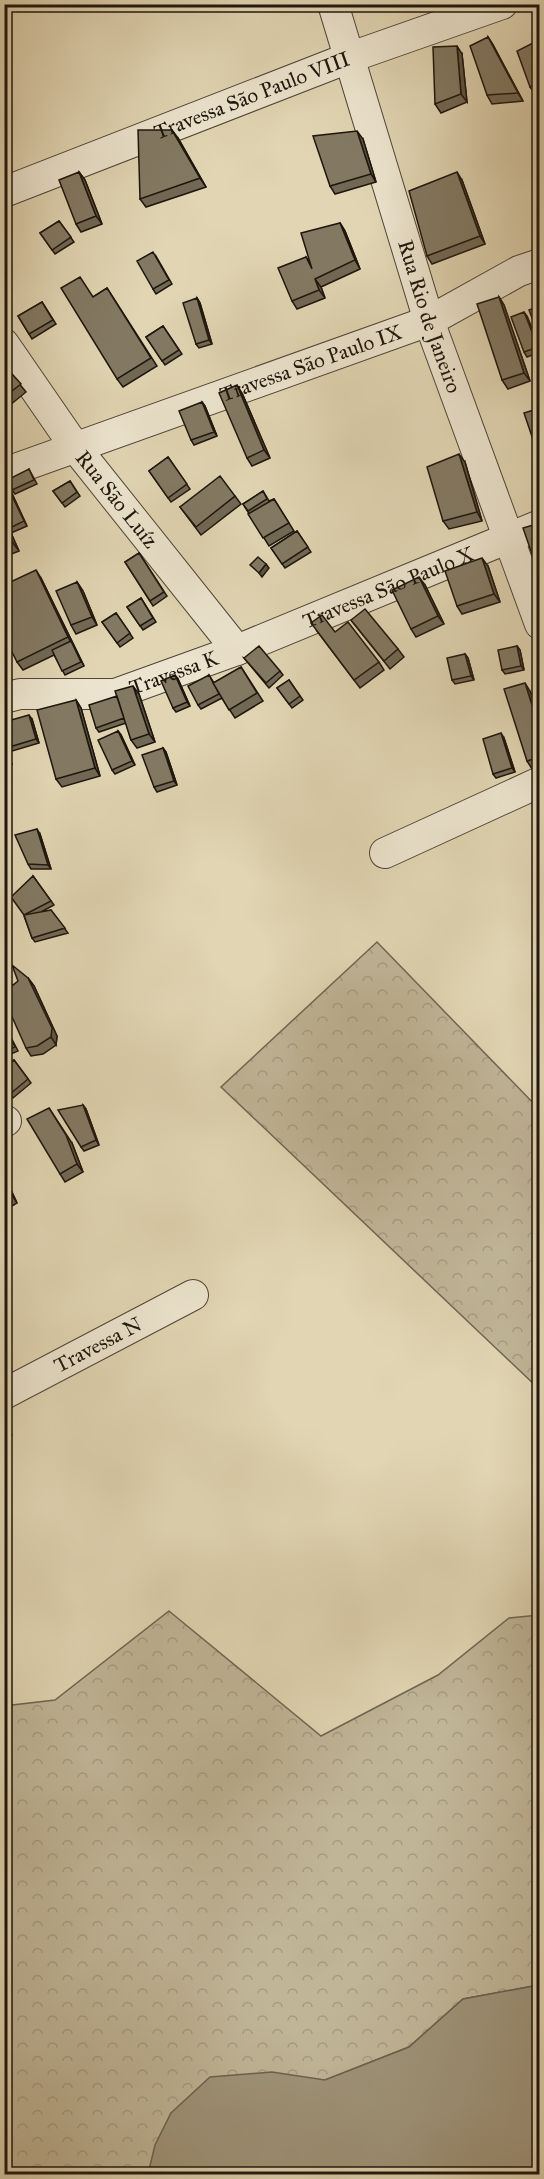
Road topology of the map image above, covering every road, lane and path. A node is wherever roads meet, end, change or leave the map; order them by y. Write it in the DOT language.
graph roads {
  1 [pos="333,4"];
  2 [pos="502,4"];
  3 [pos="351,57"];
  4 [pos="4,192"];
  5 [pos="540,264"];
  6 [pos="429,321"];
  7 [pos="4,344"];
  8 [pos="75,447"];
  9 [pos="4,474"];
  10 [pos="540,525"];
  11 [pos="507,536"];
  12 [pos="540,624"];
  13 [pos="237,650"];
  14 [pos="4,699"];
  15 [pos="540,782"];
  16 [pos="385,853"];
  17 [pos="193,1295"];
  18 [pos="4,1394"];
  1 -- 3 [label="street, Rua Rio de Janeiro"];
  2 -- 3 [label="street, Travessa São Paulo VIII"];
  3 -- 4 [label="street, Travessa São Paulo VIII"];
  3 -- 6 [label="street, Rua Rio de Janeiro"];
  5 -- 6 [label="street, Travessa São Paulo IX"];
  6 -- 8 [label="street, Travessa São Paulo IX"];
  6 -- 11 [label="street, Rua Rio de Janeiro"];
  7 -- 8 [label="street, Rua São Luíz"];
  8 -- 9 [label="street, Travessa São Paulo IX"];
  8 -- 13 [label="street, Rua São Luíz"];
  10 -- 11 [label="street, Travessa São Paulo X"];
  11 -- 12 [label="street, Rua Rio de Janeiro"];
  11 -- 13 [label="street, Travessa São Paulo X"];
  13 -- 14 [label="street, Travessa K"];
  15 -- 16 [label="street"];
  17 -- 18 [label="street, Travessa N"];
}
